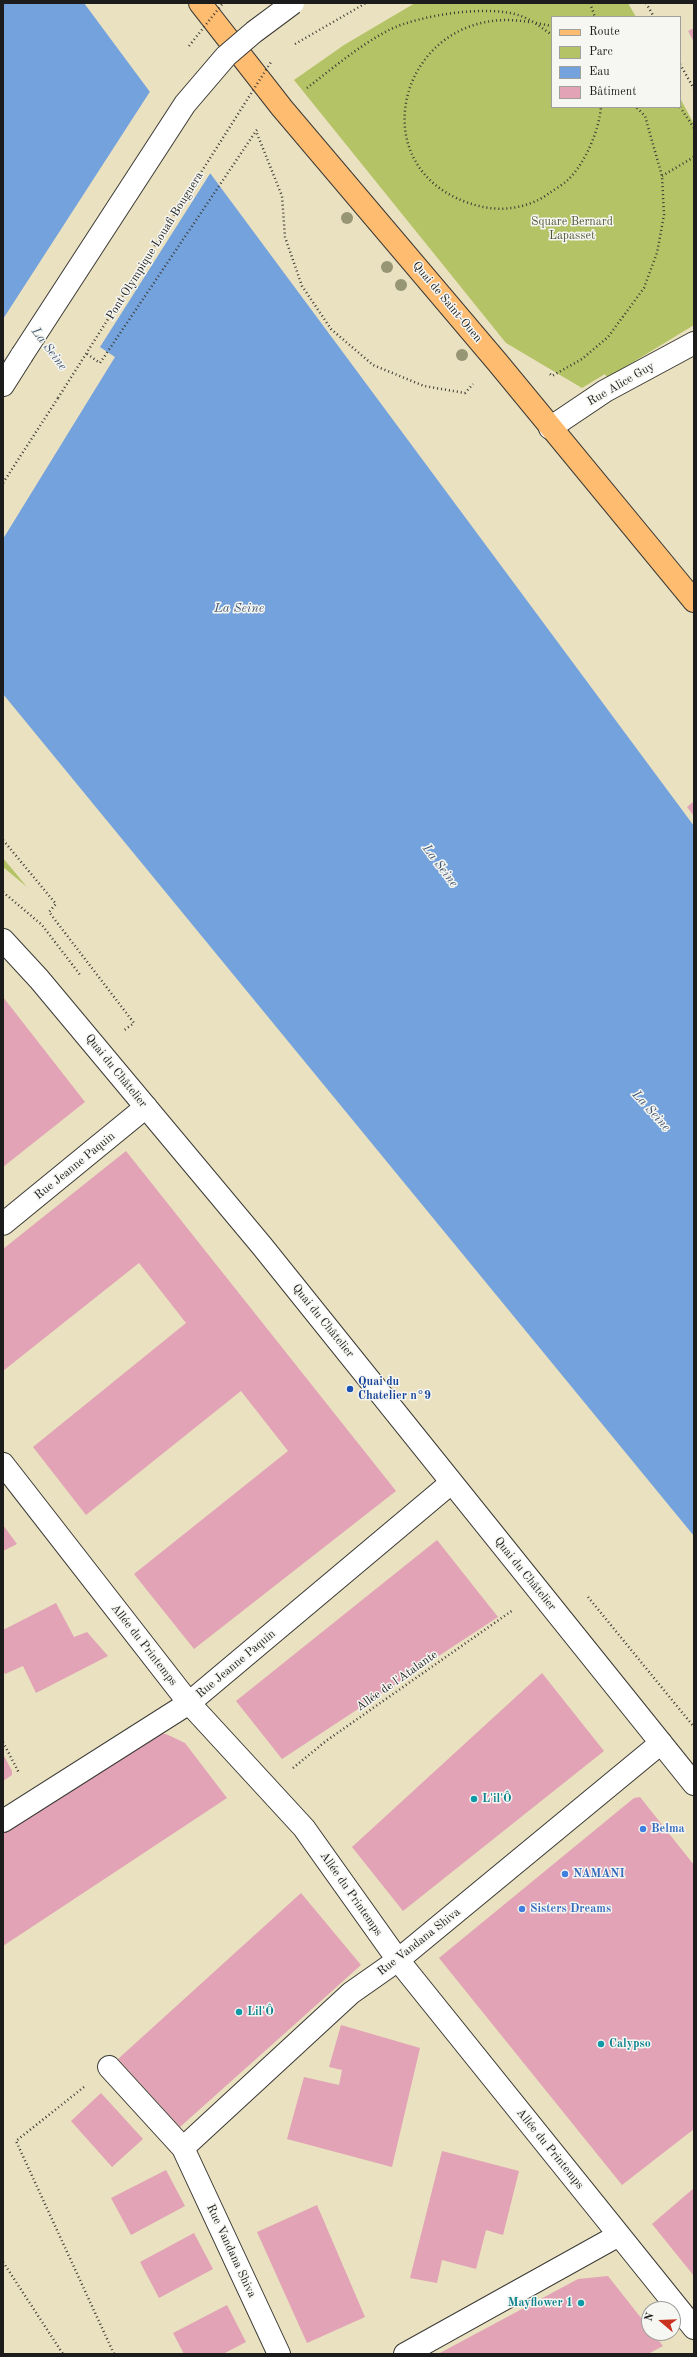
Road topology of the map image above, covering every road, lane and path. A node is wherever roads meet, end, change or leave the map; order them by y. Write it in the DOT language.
graph roads {
  1 [pos="200,3"];
  2 [pos="293,3"];
  3 [pos="366,3"];
  4 [pos="590,3"];
  5 [pos="646,3"];
  6 [pos="595,16"];
  7 [pos="653,16"];
  8 [pos="504,17"];
  9 [pos="533,23"];
  10 [pos="551,26"];
  11 [pos="551,34"];
  12 [pos="289,48"];
  13 [pos="275,56"];
  14 [pos="681,66"];
  15 [pos="416,67"];
  16 [pos="694,89"];
  17 [pos="282,108"];
  18 [pos="600,108"];
  19 [pos="637,108"];
  20 [pos="681,108"];
  21 [pos="694,128"];
  22 [pos="256,131"];
  23 [pos="694,157"];
  24 [pos="662,176"];
  25 [pos="694,343"];
  26 [pos="87,354"];
  27 [pos="498,363"];
  28 [pos="547,370"];
  29 [pos="3,385"];
  30 [pos="550,428"];
  31 [pos="3,483"];
  32 [pos="694,601"];
  33 [pos="3,840"];
  34 [pos="3,940"];
  35 [pos="101,1052"];
  36 [pos="146,1107"];
  37 [pos="3,1224"];
  38 [pos="3,1464"];
  39 [pos="450,1483"];
  40 [pos="539,1592"];
  41 [pos="189,1703"];
  42 [pos="661,1743"];
  43 [pos="694,1784"];
  44 [pos="267,1788"];
  45 [pos="3,1821"];
  46 [pos="398,1960"];
  47 [pos="109,2067"];
  48 [pos="183,2148"];
  49 [pos="619,2235"];
  50 [pos="3,2262"];
  51 [pos="694,2328"];
  52 [pos="63,2354"];
  53 [pos="114,2354"];
  54 [pos="279,2354"];
  55 [pos="405,2354"];
  1 -- 17 [label="main road, Quai de Saint-Ouen"];
  2 -- 29 [label="street, bridge"];
  3 -- 12 [label="path"];
  4 -- 6 [label="path"];
  5 -- 7 [label="path"];
  8 -- 9 [label="path"];
  9 -- 10 [label="path"];
  9 -- 11 [label="path"];
  9 -- 17 [label="path"];
  13 -- 26 [label="path, Pont Olympique Louafi Bouguera, bridge"];
  14 -- 16 [label="path"];
  15 -- 18 [label="path"];
  17 -- 22 [label="path"];
  17 -- 27 [label="main road, Quai de Saint-Ouen"];
  19 -- 24 [label="path"];
  20 -- 21 [label="path"];
  22 -- 26 [label="path"];
  22 -- 27 [label="path"];
  23 -- 24 [label="path"];
  24 -- 28 [label="path"];
  25 -- 30 [label="street, Rue Alice Guy"];
  26 -- 31 [label="path, Pont Olympique Louafi Bouguera, bridge"];
  27 -- 30 [label="main road, Quai de Saint-Ouen"];
  30 -- 32 [label="main road, Quai de Saint-Ouen"];
  33 -- 35 [label="path"];
  34 -- 35 [label="street, Quai du Châtelier"];
  35 -- 36 [label="street, Quai du Châtelier"];
  36 -- 37 [label="street, Rue Jeanne Paquin"];
  36 -- 39 [label="street, Quai du Châtelier"];
  38 -- 41 [label="street, Allée du Printemps"];
  39 -- 40 [label="street, Quai du Châtelier"];
  39 -- 41 [label="street, Rue Jeanne Paquin"];
  40 -- 42 [label="street, Quai du Châtelier"];
  40 -- 44 [label="path, Allée de l'Atalante"];
  41 -- 44 [label="street, Allée du Printemps"];
  41 -- 45 [label="street, Rue Jeanne Paquin"];
  42 -- 43 [label="street, Quai du Châtelier"];
  42 -- 46 [label="street, Rue Vandana Shiva"];
  44 -- 46 [label="street, Allée du Printemps"];
  46 -- 48 [label="street, Rue Vandana Shiva"];
  46 -- 49 [label="street, Allée du Printemps"];
  47 -- 48 [label="street, Rue Vandana Shiva"];
  47 -- 53 [label="path"];
  48 -- 54 [label="street, Rue Vandana Shiva"];
  49 -- 51 [label="street, Allée du Printemps"];
  49 -- 55 [label="street"];
  50 -- 52 [label="path"];
}
